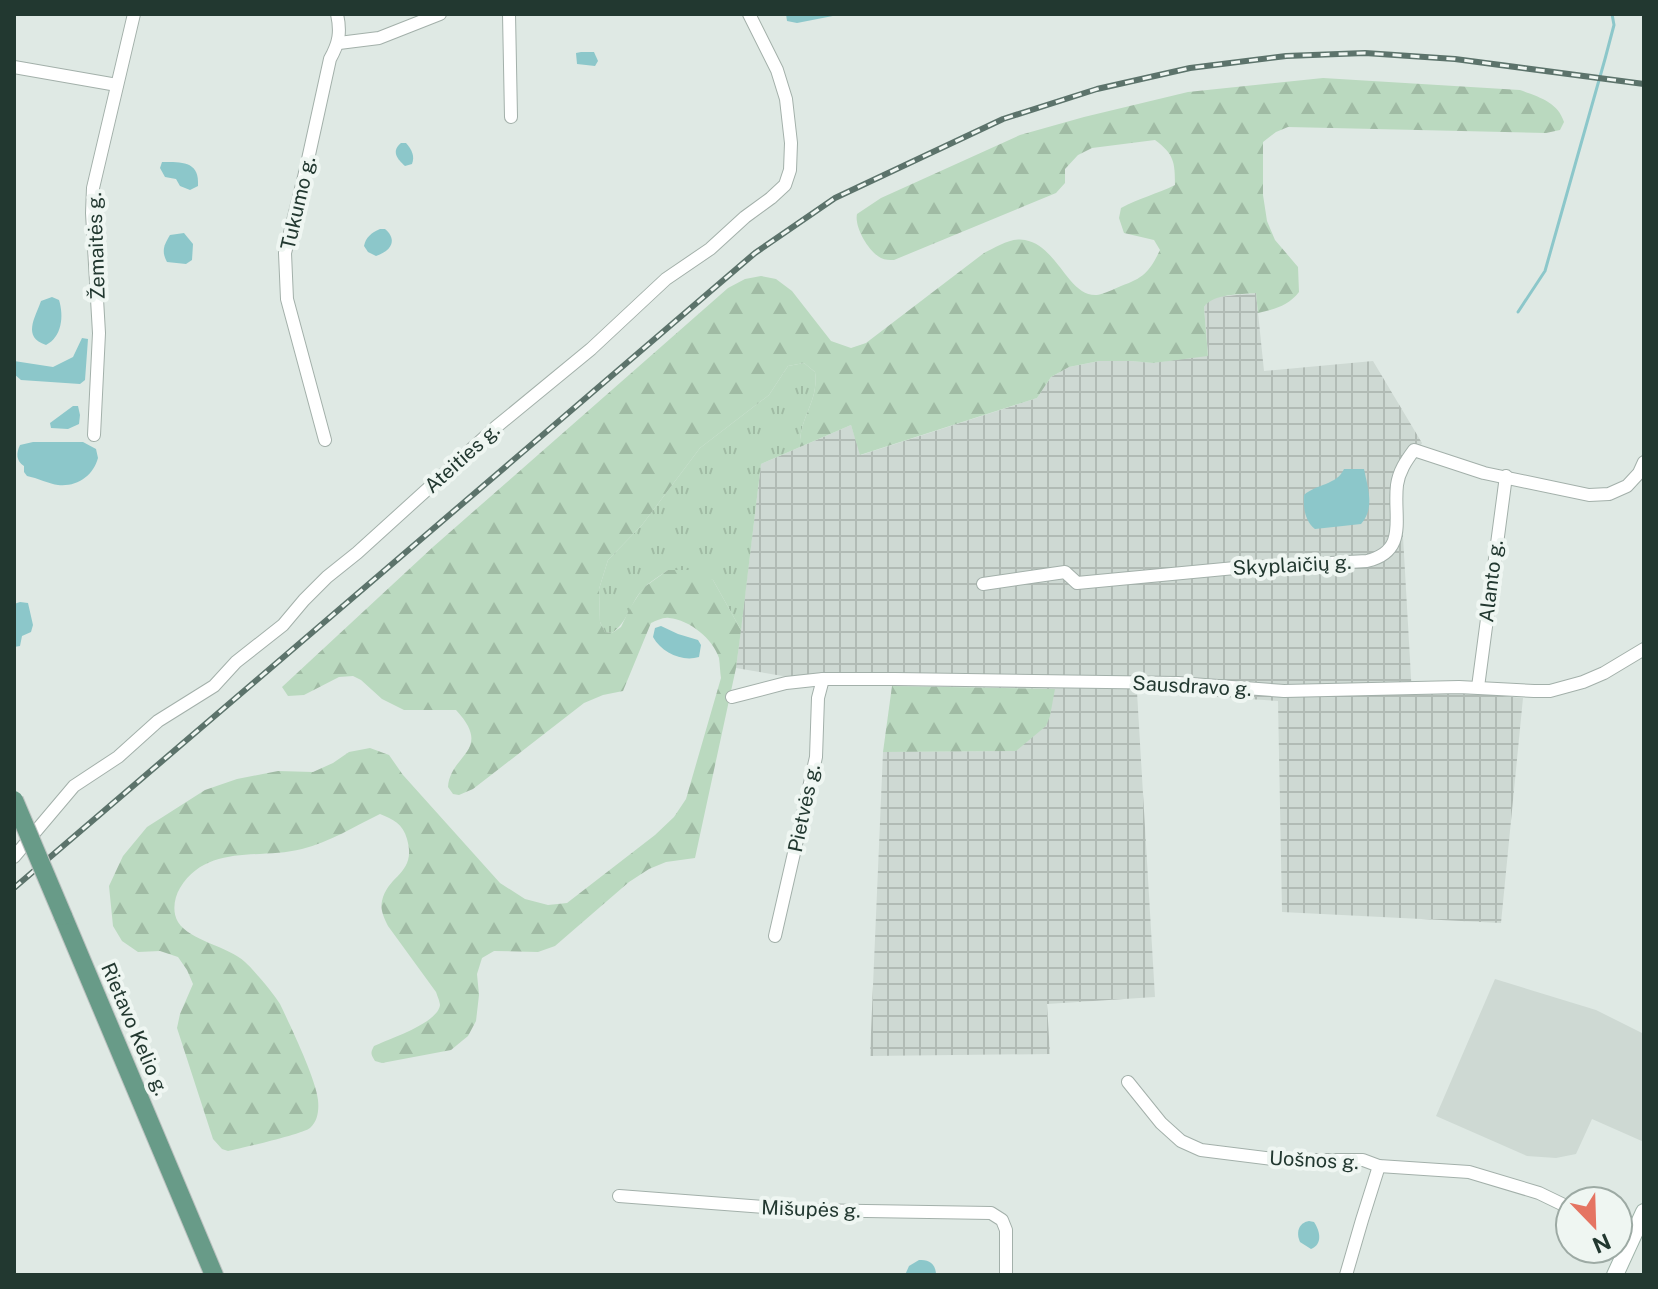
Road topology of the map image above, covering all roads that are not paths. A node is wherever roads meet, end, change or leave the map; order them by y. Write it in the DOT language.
graph roads {
  1 [pos="134,14"];
  2 [pos="337,14"];
  3 [pos="440,14"];
  4 [pos="509,14"];
  5 [pos="749,14"];
  6 [pos="339,43"];
  7 [pos="14,67"];
  8 [pos="117,85"];
  9 [pos="511,117"];
  10 [pos="94,435"];
  11 [pos="325,440"];
  12 [pos="1644,462"];
  13 [pos="1506,476"];
  14 [pos="983,584"];
  15 [pos="1644,649"];
  16 [pos="823,679"];
  17 [pos="1478,687"];
  18 [pos="732,697"];
  19 [pos="14,800"];
  20 [pos="14,857"];
  21 [pos="775,936"];
  22 [pos="1128,1082"];
  23 [pos="1379,1166"];
  24 [pos="619,1196"];
  25 [pos="1554,1200"];
  26 [pos="214,1275"];
  27 [pos="1006,1275"];
  28 [pos="1346,1275"];
  1 -- 8 [label="street, Žemaitės g."];
  2 -- 6 [label="street, Tukumo g."];
  3 -- 6 [label="street"];
  4 -- 9 [label="street"];
  5 -- 20 [label="street, Ateities g."];
  6 -- 11 [label="street, Tukumo g."];
  7 -- 8 [label="street"];
  8 -- 10 [label="street, Žemaitės g."];
  12 -- 13 [label="street, Skyplaičių g."];
  13 -- 14 [label="street, Skyplaičių g."];
  13 -- 17 [label="street, Alanto g."];
  15 -- 17 [label="street, Sausdravo g."];
  16 -- 17 [label="street, Sausdravo g."];
  16 -- 18 [label="street, Sausdravo g."];
  16 -- 21 [label="street, Pietvės g."];
  19 -- 26 [label="main road, Rietavo Kelio g., bridge"];
  22 -- 23 [label="street, Uošnos g."];
  23 -- 25 [label="street, Uošnos g."];
  23 -- 28 [label="street"];
  24 -- 27 [label="street, Mišupės g."];
}
